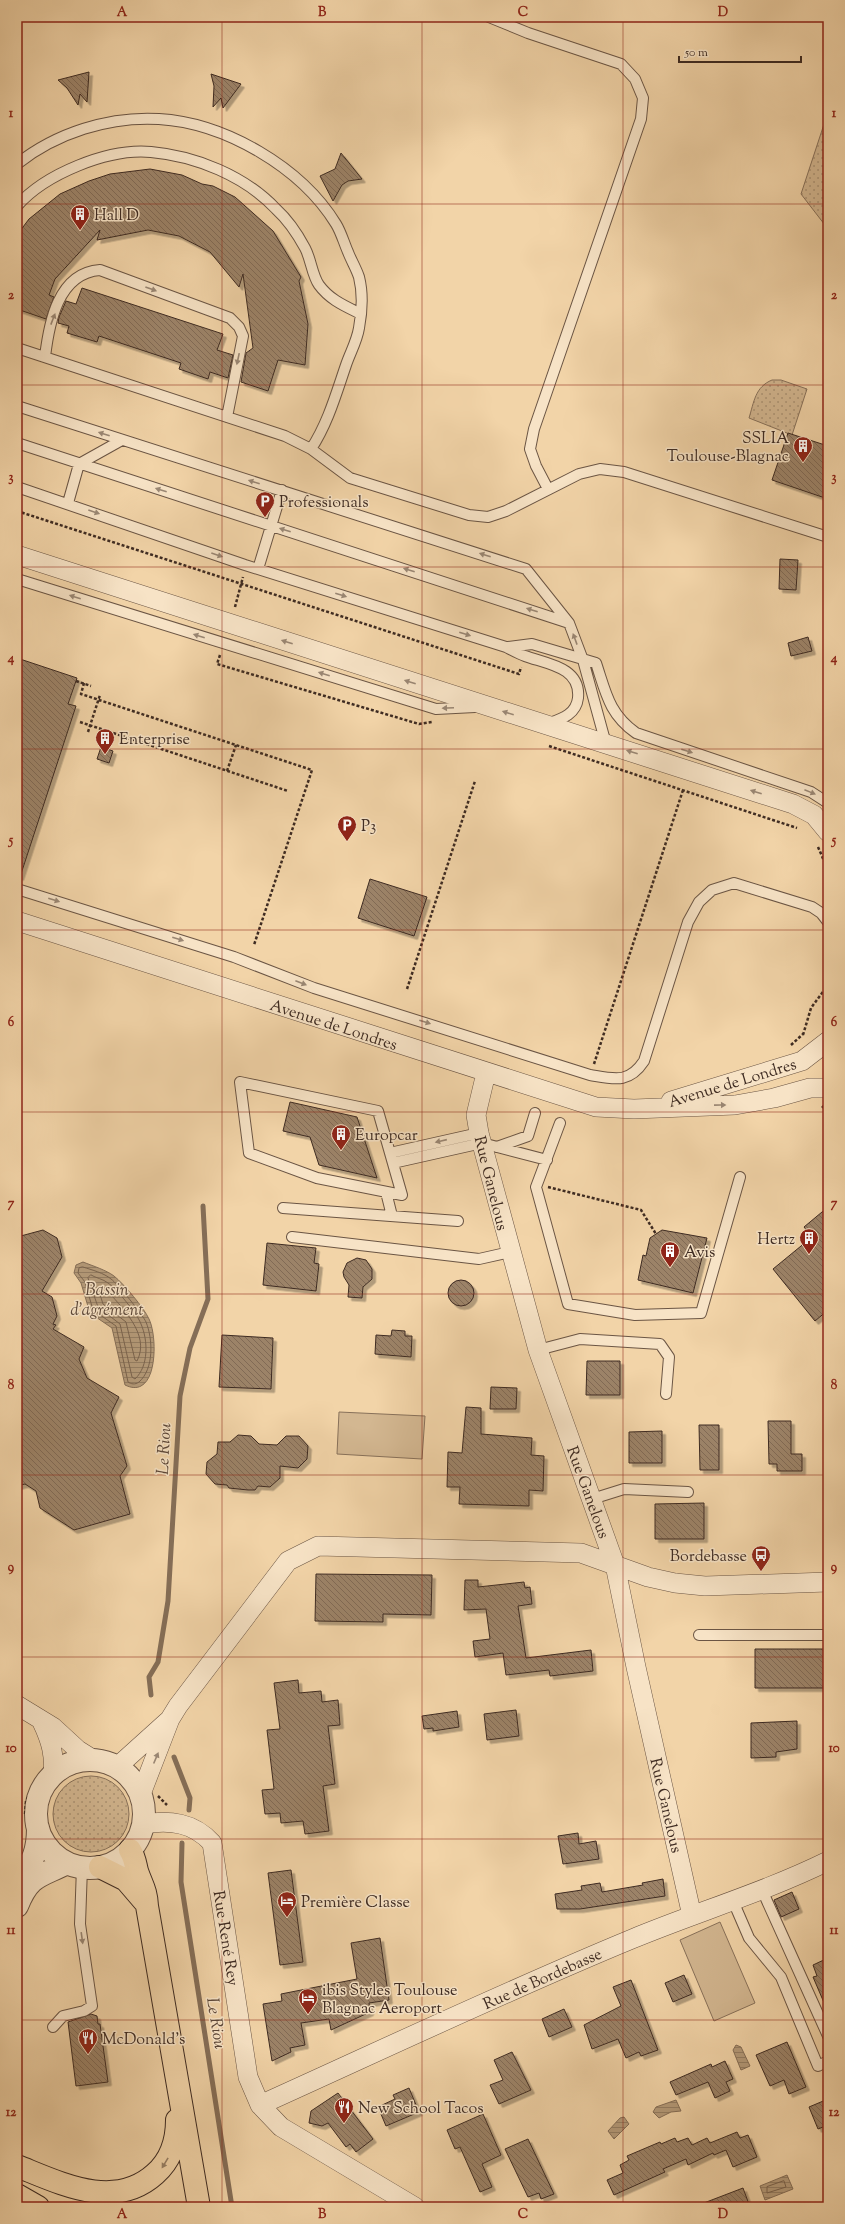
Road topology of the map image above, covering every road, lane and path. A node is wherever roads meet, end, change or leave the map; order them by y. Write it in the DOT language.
graph roads {
  1 [pos="489,17"];
  2 [pos="17,164"];
  3 [pos="17,206"];
  4 [pos="361,314"];
  5 [pos="17,348"];
  6 [pos="45,357"];
  7 [pos="17,406"];
  8 [pos="227,417"];
  9 [pos="122,440"];
  10 [pos="17,443"];
  11 [pos="311,449"];
  12 [pos="79,464"];
  13 [pos="17,487"];
  14 [pos="548,489"];
  15 [pos="282,490"];
  16 [pos="68,503"];
  17 [pos="17,510"];
  18 [pos="270,525"];
  19 [pos="828,537"];
  20 [pos="17,543"];
  21 [pos="17,555"];
  22 [pos="258,569"];
  23 [pos="17,579"];
  24 [pos="569,623"];
  25 [pos="230,624"];
  26 [pos="506,647"];
  27 [pos="525,656"];
  28 [pos="583,660"];
  29 [pos="76,681"];
  30 [pos="84,683"];
  31 [pos="91,686"];
  32 [pos="100,695"];
  33 [pos="98,700"];
  34 [pos="487,707"];
  35 [pos="80,722"];
  36 [pos="544,724"];
  37 [pos="90,726"];
  38 [pos="88,732"];
  39 [pos="606,744"];
  40 [pos="236,745"];
  41 [pos="227,771"];
  42 [pos="475,780"];
  43 [pos="683,790"];
  44 [pos="288,791"];
  45 [pos="828,803"];
  46 [pos="828,832"];
  47 [pos="17,889"];
  48 [pos="17,920"];
  49 [pos="828,922"];
  50 [pos="254,945"];
  51 [pos="406,989"];
  52 [pos="828,1041"];
  53 [pos="486,1073"];
  54 [pos="590,1075"];
  55 [pos="828,1088"];
  56 [pos="653,1107"];
  57 [pos="535,1113"];
  58 [pos="560,1123"];
  59 [pos="486,1141"];
  60 [pos="390,1153"];
  61 [pos="547,1160"];
  62 [pos="393,1164"];
  63 [pos="540,1178"];
  64 [pos="740,1178"];
  65 [pos="386,1192"];
  66 [pos="283,1208"];
  67 [pos="392,1216"];
  68 [pos="458,1221"];
  69 [pos="656,1234"];
  70 [pos="292,1237"];
  71 [pos="510,1252"];
  72 [pos="538,1350"];
  73 [pos="666,1394"];
  74 [pos="688,1492"];
  75 [pos="592,1499"];
  76 [pos="615,1565"];
  77 [pos="828,1582"];
  78 [pos="699,1635"];
  79 [pos="828,1635"];
  80 [pos="17,1705"];
  81 [pos="170,1719"];
  82 [pos="42,1720"];
  83 [pos="94,1760"];
  84 [pos="117,1766"];
  85 [pos="53,1776"];
  86 [pos="141,1794"];
  87 [pos="143,1824"];
  88 [pos="38,1828"];
  89 [pos="130,1850"];
  90 [pos="828,1861"];
  91 [pos="83,1865"];
  92 [pos="17,1885"];
  93 [pos="762,1890"];
  94 [pos="733,1901"];
  95 [pos="17,1906"];
  96 [pos="147,1906"];
  97 [pos="692,1916"];
  98 [pos="53,2026"];
  99 [pos="828,2036"];
  100 [pos="828,2061"];
  101 [pos="177,2084"];
  102 [pos="260,2105"];
  103 [pos="17,2166"];
  104 [pos="17,2195"];
  105 [pos="38,2207"];
  106 [pos="89,2207"];
  107 [pos="199,2207"];
  108 [pos="415,2207"];
  1 -- 14 [label="lane"];
  2 -- 4 [label="lane"];
  3 -- 4 [label="lane"];
  4 -- 11 [label="lane"];
  5 -- 6 [label="lane"];
  6 -- 8 [label="lane"];
  6 -- 8 [label="lane, one-way"];
  9 -- 7 [label="lane, one-way"];
  8 -- 11 [label="lane"];
  9 -- 12 [label="lane"];
  15 -- 9 [label="lane, one-way"];
  10 -- 12 [label="lane"];
  11 -- 14 [label="lane"];
  12 -- 16 [label="lane"];
  18 -- 12 [label="lane, one-way"];
  13 -- 16 [label="lane"];
  14 -- 19 [label="lane"];
  15 -- 18 [label="lane"];
  24 -- 15 [label="lane, one-way"];
  16 -- 22 [label="lane, one-way"];
  17 -- 27 [label="path"];
  18 -- 22 [label="lane"];
  24 -- 18 [label="lane, one-way"];
  20 -- 25 [label="street"];
  21 -- 25 [label="street"];
  22 -- 26 [label="lane, one-way"];
  34 -- 23 [label="lane, one-way"];
  28 -- 24 [label="lane, one-way"];
  34 -- 25 [label="street, one-way"];
  26 -- 27 [label="lane"];
  26 -- 28 [label="lane"];
  27 -- 36 [label="lane"];
  28 -- 39 [label="lane"];
  28 -- 45 [label="lane, one-way"];
  29 -- 30 [label="path"];
  30 -- 31 [label="path"];
  30 -- 33 [label="path"];
  32 -- 33 [label="path"];
  33 -- 37 [label="path"];
  33 -- 40 [label="path"];
  36 -- 34 [label="street, one-way"];
  35 -- 37 [label="path"];
  36 -- 39 [label="street"];
  37 -- 38 [label="path"];
  37 -- 41 [label="path"];
  46 -- 39 [label="street, one-way"];
  40 -- 41 [label="path"];
  40 -- 50 [label="path"];
  41 -- 44 [label="path"];
  42 -- 51 [label="path"];
  43 -- 54 [label="path"];
  47 -- 54 [label="lane, one-way"];
  48 -- 53 [label="street, Avenue de Londres"];
  49 -- 54 [label="lane"];
  52 -- 56 [label="street, Avenue de Londres"];
  53 -- 56 [label="street, Avenue de Londres"];
  53 -- 59 [label="street, Rue Ganelous"];
  56 -- 55 [label="street, Avenue de Londres, one-way"];
  57 -- 59 [label="lane"];
  58 -- 61 [label="lane"];
  59 -- 60 [label="lane, one-way"];
  59 -- 61 [label="lane"];
  59 -- 62 [label="lane"];
  59 -- 71 [label="street, Rue Ganelous"];
  60 -- 62 [label="lane"];
  60 -- 65 [label="lane"];
  61 -- 63 [label="lane"];
  62 -- 65 [label="lane"];
  63 -- 64 [label="lane"];
  63 -- 69 [label="path"];
  65 -- 67 [label="lane"];
  66 -- 67 [label="lane"];
  67 -- 68 [label="lane"];
  70 -- 71 [label="lane"];
  71 -- 72 [label="street, Rue Ganelous"];
  72 -- 73 [label="lane"];
  72 -- 75 [label="street, Rue Ganelous"];
  74 -- 75 [label="lane"];
  75 -- 76 [label="street, Rue Ganelous"];
  76 -- 77 [label="street"];
  76 -- 81 [label="street"];
  76 -- 97 [label="street, Rue Ganelous"];
  78 -- 79 [label="lane"];
  80 -- 82 [label="street"];
  81 -- 84 [label="street"];
  86 -- 81 [label="street, one-way"];
  82 -- 83 [label="street"];
  82 -- 85 [label="street"];
  83 -- 84 [label="street"];
  83 -- 85 [label="street"];
  84 -- 86 [label="street"];
  85 -- 88 [label="street"];
  86 -- 87 [label="street"];
  87 -- 89 [label="street"];
  87 -- 102 [label="street, Rue René Rey"];
  88 -- 91 [label="street"];
  88 -- 92 [label="street"];
  89 -- 91 [label="street"];
  89 -- 96 [label="highway"];
  90 -- 93 [label="street, Rue de Bordebasse"];
  91 -- 95 [label="street"];
  91 -- 96 [label="highway"];
  91 -- 98 [label="lane, one-way"];
  93 -- 94 [label="street, Rue de Bordebasse"];
  93 -- 99 [label="lane"];
  94 -- 97 [label="street, Rue de Bordebasse"];
  94 -- 100 [label="lane"];
  96 -- 101 [label="highway"];
  97 -- 102 [label="street, Rue de Bordebasse"];
  101 -- 103 [label="highway, one-way"];
  101 -- 107 [label="highway"];
  102 -- 108 [label="street"];
  103 -- 106 [label="highway"];
  104 -- 105 [label="highway"];
}
